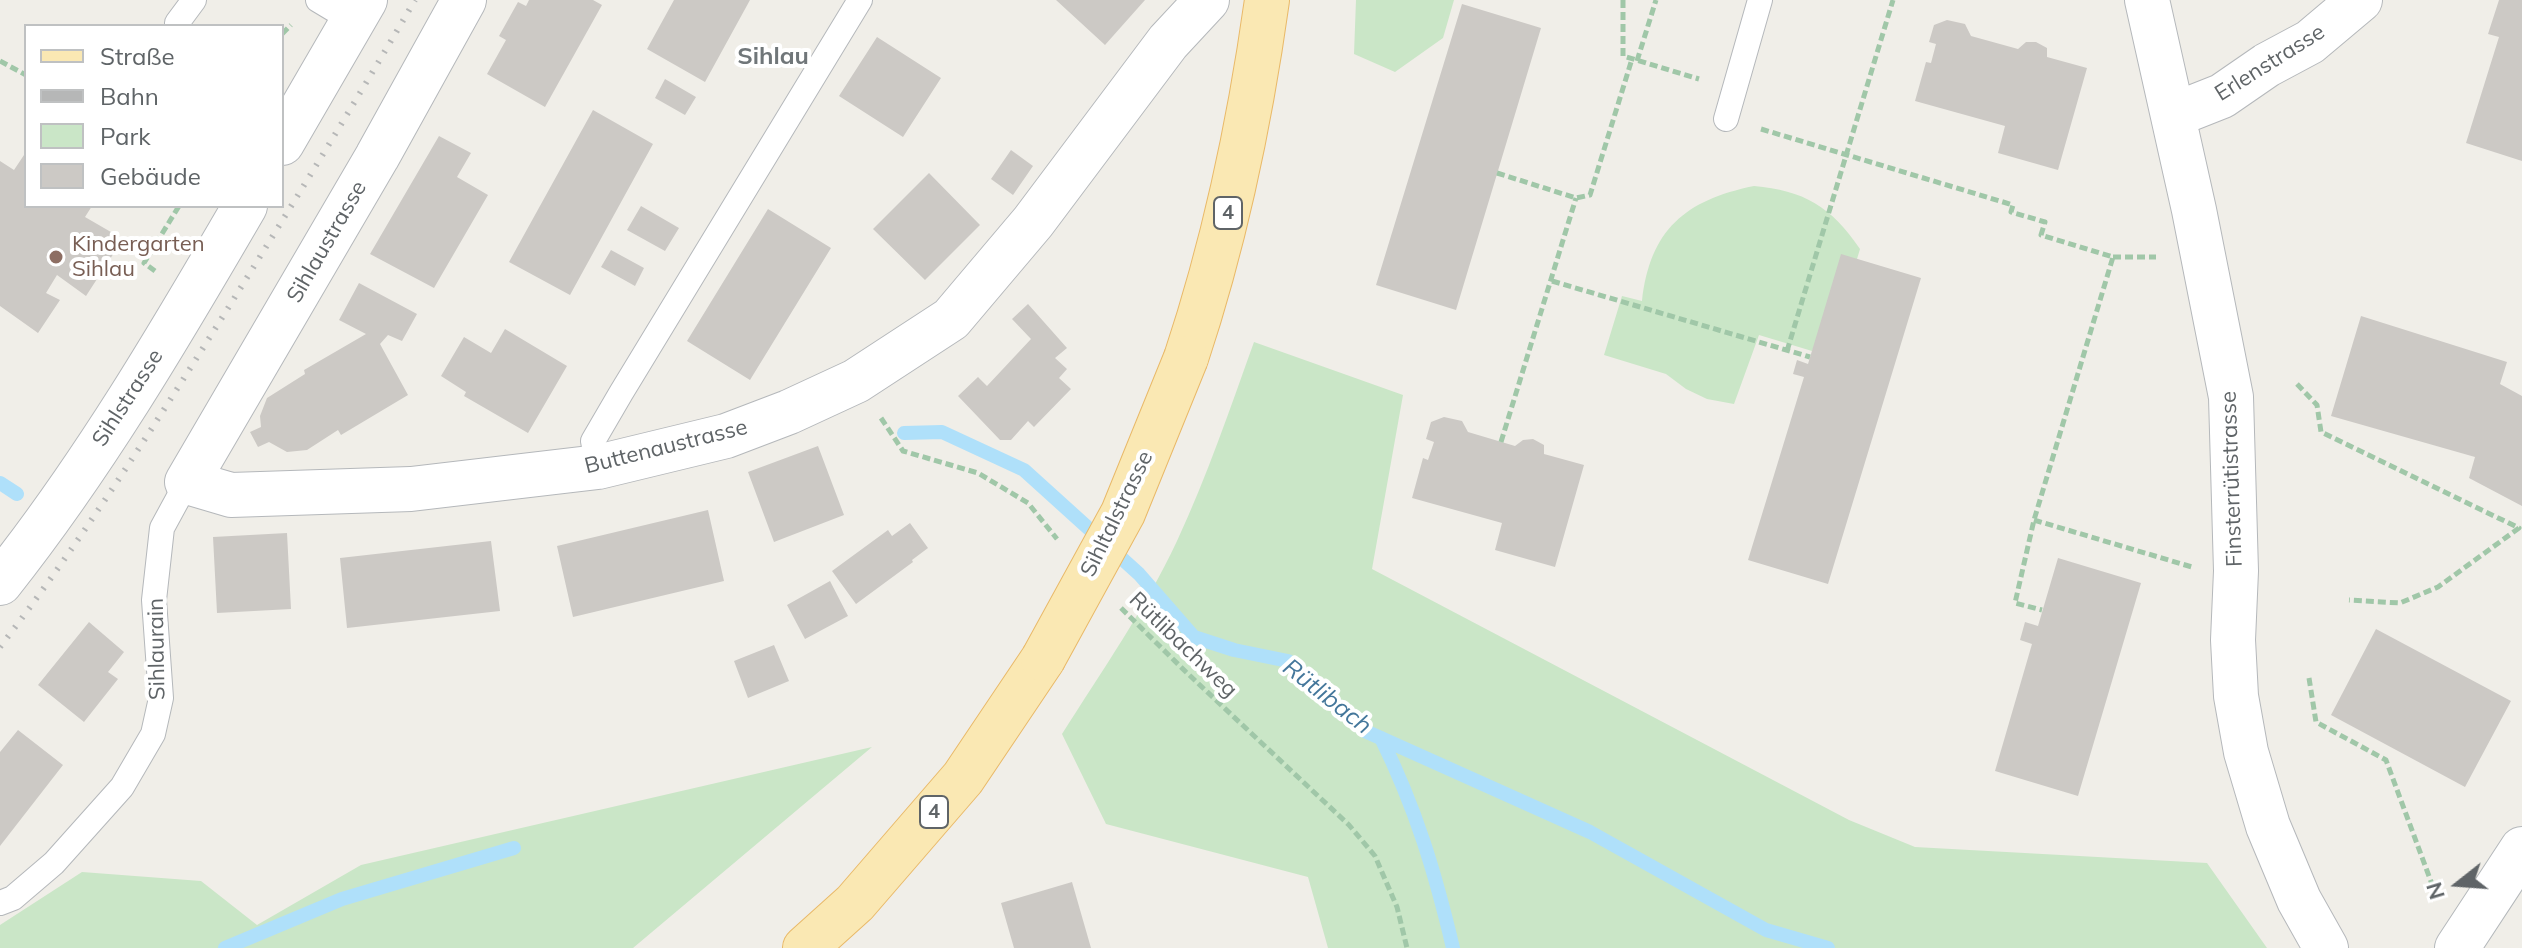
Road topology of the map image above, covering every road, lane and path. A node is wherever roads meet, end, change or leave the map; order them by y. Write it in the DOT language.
graph roads {
  1 [pos="194,0"];
  2 [pos="464,0"];
  3 [pos="860,0"];
  4 [pos="1207,0"];
  5 [pos="1267,0"];
  6 [pos="1623,0"];
  7 [pos="1656,0"];
  8 [pos="1760,0"];
  9 [pos="1893,0"];
  10 [pos="2147,0"];
  11 [pos="2360,0"];
  12 [pos="345,7"];
  13 [pos="177,23"];
  14 [pos="1634,60"];
  15 [pos="0,61"];
  16 [pos="24,74"];
  17 [pos="1735,89"];
  18 [pos="2174,115"];
  19 [pos="1726,119"];
  20 [pos="284,139"];
  21 [pos="1846,155"];
  22 [pos="1497,173"];
  23 [pos="1576,198"];
  24 [pos="178,208"];
  25 [pos="244,208"];
  26 [pos="151,251"];
  27 [pos="1552,281"];
  28 [pos="1787,351"];
  29 [pos="1810,357"];
  30 [pos="856,381"];
  31 [pos="2297,384"];
  32 [pos="1501,442"];
  33 [pos="598,467"];
  34 [pos="187,482"];
  35 [pos="2034,520"];
  36 [pos="2520,529"];
  37 [pos="1064,547"];
  38 [pos="2236,571"];
  39 [pos="0,583"];
  40 [pos="1114,600"];
  41 [pos="2349,600"];
  42 [pos="2042,610"];
  43 [pos="2309,678"];
  44 [pos="2522,849"];
  45 [pos="0,903"];
  46 [pos="2440,908"];
  47 [pos="805,948"];
  48 [pos="1407,948"];
  49 [pos="2326,948"];
  50 [pos="2457,948"];
  1 -- 13 [label="lane"];
  2 -- 34 [label="street, Sihlaustrasse"];
  3 -- 33 [label="lane"];
  4 -- 30 [label="street, Buttenaustrasse"];
  5 -- 47 [label="main road, Sihltalstrasse / 4, bridge"];
  6 -- 14 [label="path"];
  7 -- 14 [label="path"];
  8 -- 17 [label="lane"];
  9 -- 21 [label="path"];
  10 -- 18 [label="street, Finsterrütistrasse"];
  11 -- 18 [label="street, Erlenstrasse"];
  12 -- 20 [label="street"];
  14 -- 17 [label="path"];
  14 -- 23 [label="path"];
  15 -- 16 [label="path"];
  17 -- 19 [label="lane"];
  18 -- 38 [label="street, Finsterrütistrasse"];
  19 -- 21 [label="path"];
  21 -- 28 [label="path"];
  21 -- 35 [label="path"];
  22 -- 23 [label="path"];
  23 -- 27 [label="path"];
  24 -- 26 [label="path"];
  25 -- 39 [label="street, Sihlstrasse"];
  27 -- 28 [label="path"];
  27 -- 32 [label="path"];
  28 -- 29 [label="path"];
  30 -- 33 [label="street, Buttenaustrasse"];
  30 -- 37 [label="path"];
  31 -- 36 [label="path"];
  33 -- 34 [label="street, Buttenaustrasse"];
  34 -- 45 [label="lane, Sihlaurain"];
  35 -- 38 [label="path"];
  35 -- 42 [label="path"];
  36 -- 41 [label="path"];
  38 -- 49 [label="street, Finsterrütistrasse"];
  40 -- 48 [label="path, Rütlibachweg"];
  43 -- 46 [label="path"];
  44 -- 50 [label="street"];
}
